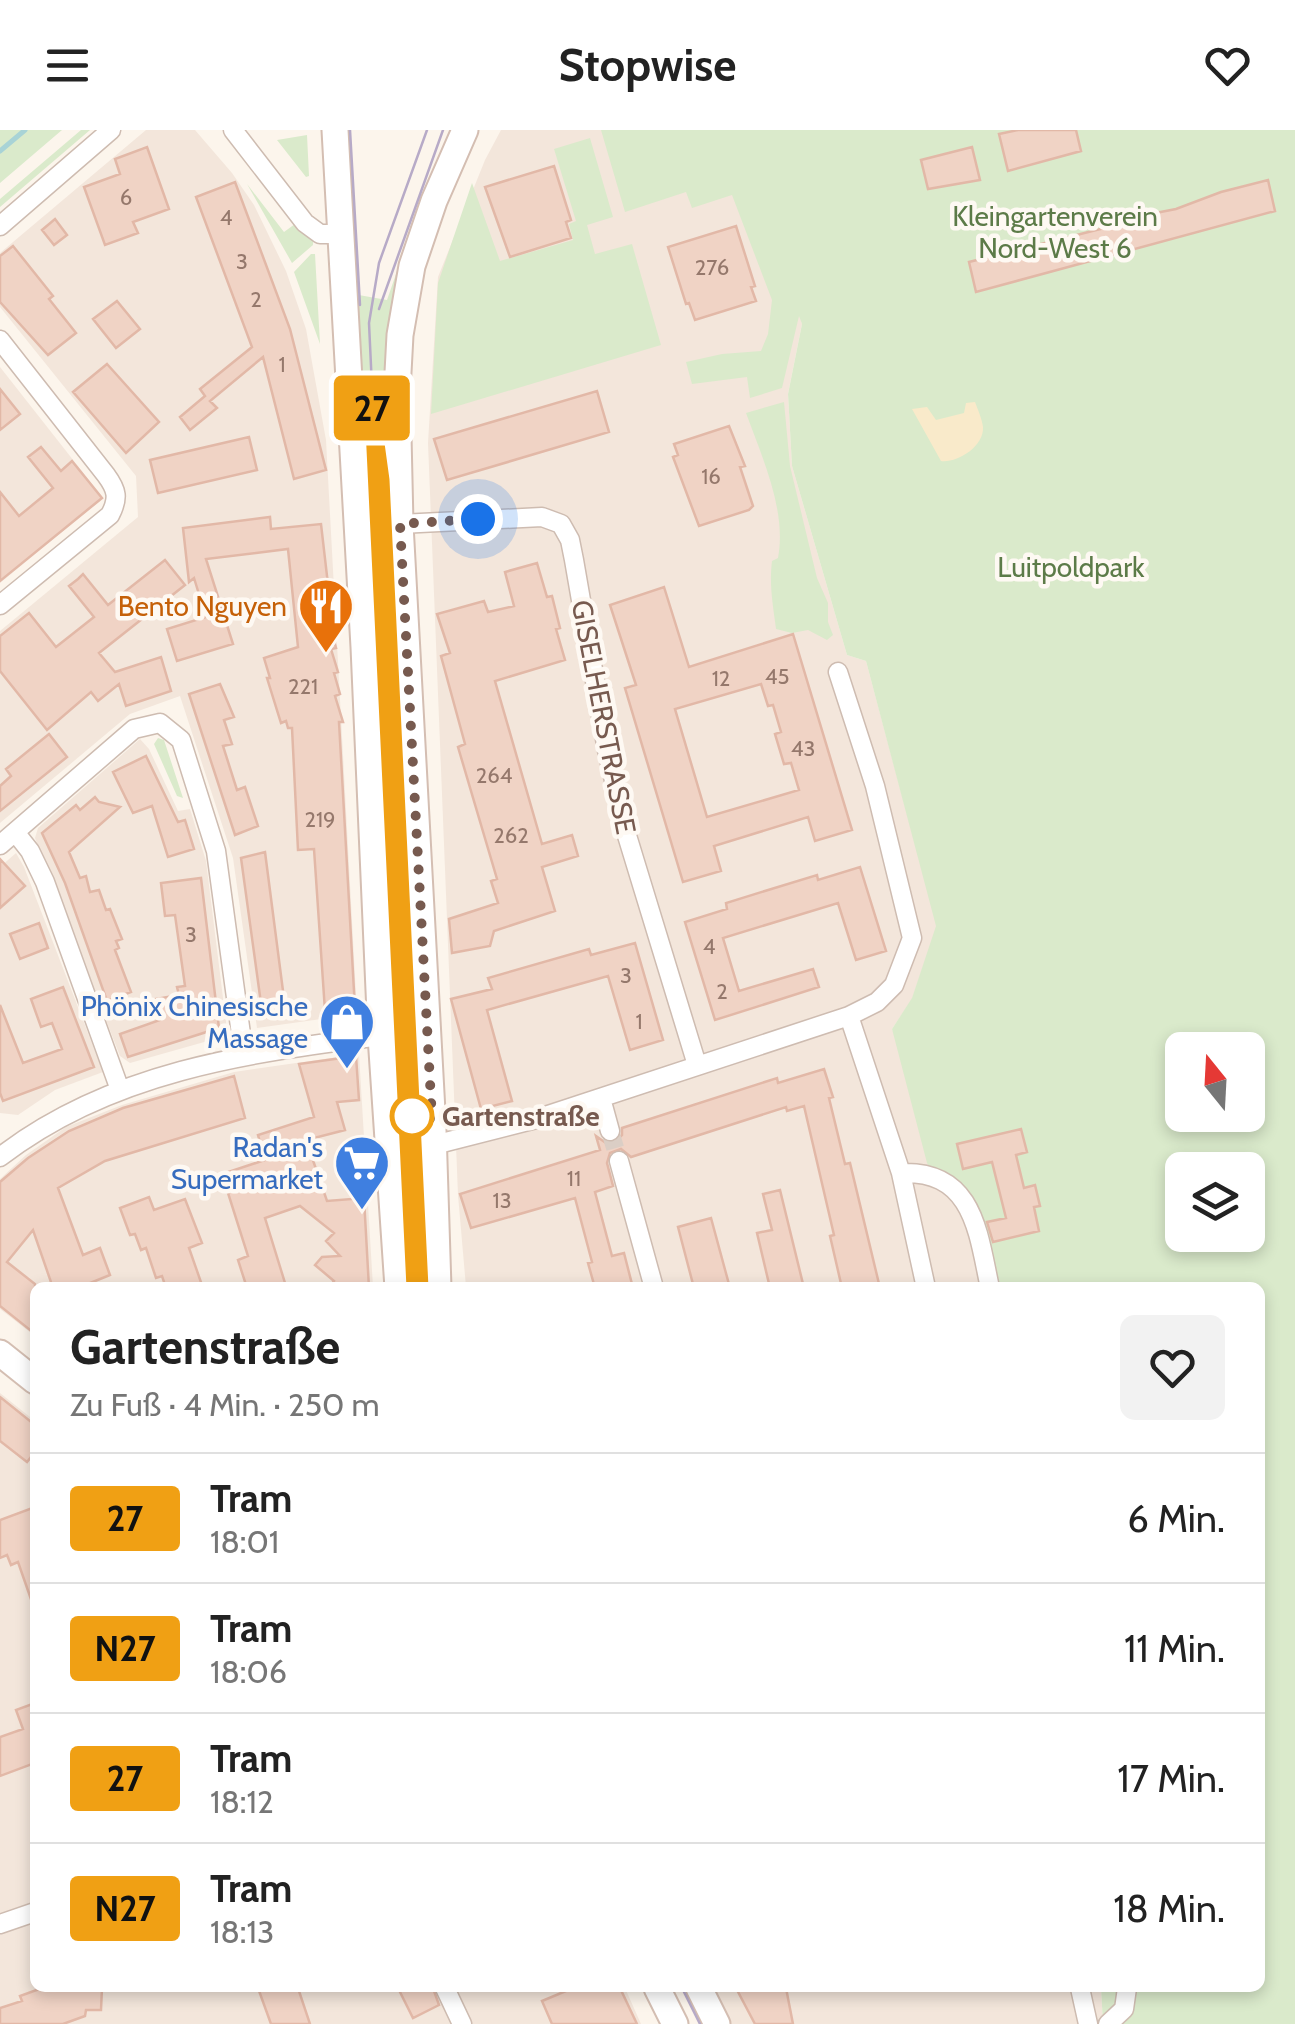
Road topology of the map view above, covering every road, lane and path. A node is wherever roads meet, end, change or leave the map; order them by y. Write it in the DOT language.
graph roads {
  1 [pos="111,130"];
  2 [pos="232,130"];
  3 [pos="335,130"];
  4 [pos="465,130"];
  5 [pos="0,226"];
  6 [pos="340,234"];
  7 [pos="0,340"];
  8 [pos="400,524"];
  9 [pos="0,605"];
  10 [pos="838,672"];
  11 [pos="16,832"];
  12 [pos="0,845"];
  13 [pos="849,1016"];
  14 [pos="381,1036"];
  15 [pos="244,1056"];
  16 [pos="697,1064"];
  17 [pos="120,1090"];
  18 [pos="601,1098"];
  19 [pos="610,1132"];
  20 [pos="434,1145"];
  21 [pos="0,1157"];
  22 [pos="619,1160"];
  23 [pos="902,1173"];
  24 [pos="398,1282"];
  25 [pos="438,1282"];
  26 [pos="652,1282"];
  27 [pos="925,1282"];
  28 [pos="989,1282"];
  29 [pos="0,1353"];
  30 [pos="30,1377"];
  31 [pos="30,1914"];
  32 [pos="0,1924"];
  33 [pos="447,1992"];
  34 [pos="660,1992"];
  35 [pos="701,1992"];
  36 [pos="1081,1992"];
  37 [pos="1127,1992"];
  38 [pos="462,2024"];
  39 [pos="675,2024"];
  40 [pos="717,2024"];
  41 [pos="1088,2024"];
  42 [pos="1108,2024"];
  1 -- 5 [label="street"];
  2 -- 6 [label="street"];
  3 -- 6 [label="main road"];
  4 -- 8 [label="main road"];
  6 -- 14 [label="main road"];
  7 -- 9 [label="street"];
  8 -- 16 [label="street, GISELHERSTRASSE"];
  8 -- 20 [label="main road"];
  10 -- 13 [label="street"];
  11 -- 12 [label="street"];
  11 -- 15 [label="street"];
  11 -- 17 [label="street"];
  13 -- 16 [label="street"];
  13 -- 23 [label="street"];
  14 -- 15 [label="street"];
  14 -- 24 [label="main road"];
  15 -- 17 [label="street"];
  16 -- 18 [label="street"];
  17 -- 21 [label="street"];
  18 -- 19 [label="street"];
  18 -- 20 [label="street"];
  20 -- 25 [label="main road"];
  22 -- 26 [label="street"];
  23 -- 27 [label="street"];
  23 -- 28 [label="street"];
  29 -- 30 [label="main road"];
  31 -- 32 [label="street"];
  33 -- 38 [label="street"];
  34 -- 39 [label="main road"];
  35 -- 40 [label="main road"];
  36 -- 41 [label="street"];
  37 -- 42 [label="street"];
}
